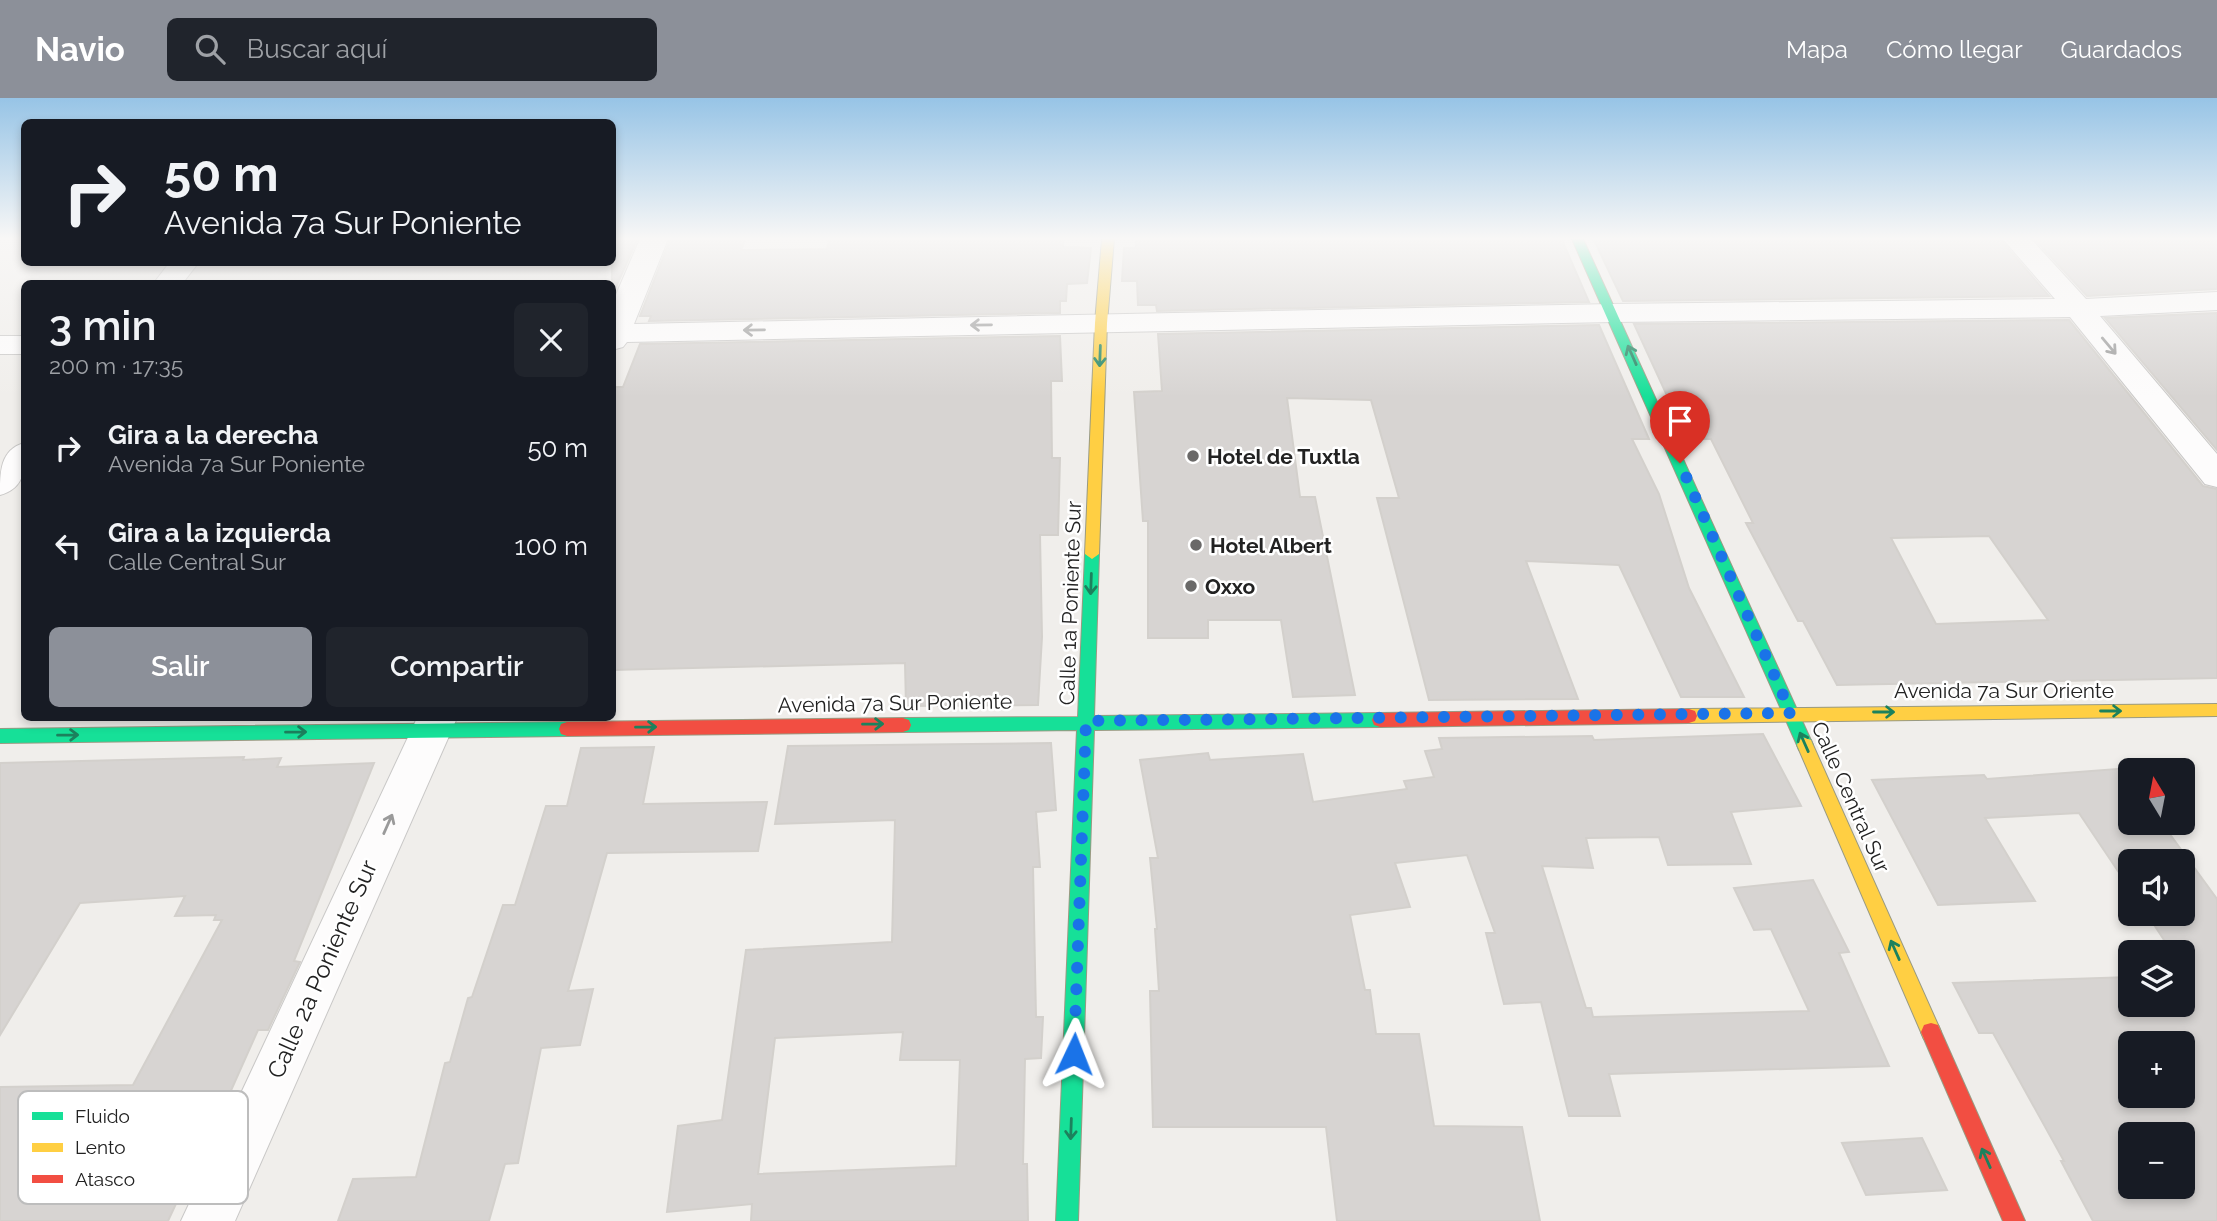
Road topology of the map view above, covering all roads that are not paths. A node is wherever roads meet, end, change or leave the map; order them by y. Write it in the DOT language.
graph roads {
  1 [pos="633,291"];
  2 [pos="1104,291"];
  3 [pos="1602,291"];
  4 [pos="2063,291"];
  5 [pos="2217,301"];
  6 [pos="2078,308"];
  7 [pos="1613,313"];
  8 [pos="1101,323"];
  9 [pos="616,331"];
  10 [pos="616,336"];
  11 [pos="0,345"];
  12 [pos="21,345"];
  13 [pos="21,458"];
  14 [pos="2217,476"];
  15 [pos="0,484"];
  16 [pos="2217,710"];
  17 [pos="1791,713"];
  18 [pos="1086,721"];
  19 [pos="434,724"];
  20 [pos="0,736"];
  21 [pos="248,1133"];
  22 [pos="216,1204"];
  23 [pos="208,1221"];
  24 [pos="1067,1221"];
  25 [pos="2014,1221"];
  1 -- 9 [label="street"];
  2 -- 8 [label="main road, Calle 1a Poniente Sur"];
  3 -- 7 [label="main road, Calle Central Sur"];
  4 -- 6 [label="street"];
  5 -- 6 [label="street"];
  6 -- 7 [label="street"];
  6 -- 14 [label="street, one-way"];
  7 -- 8 [label="street"];
  17 -- 7 [label="main road, Calle Central Sur, one-way"];
  8 -- 10 [label="street, one-way"];
  8 -- 18 [label="main road, Calle 1a Poniente Sur, one-way"];
  11 -- 12 [label="street"];
  13 -- 15 [label="street"];
  17 -- 16 [label="main road, Avenida 7a Sur Oriente, one-way"];
  17 -- 18 [label="main road, Avenida 7a Sur Poniente"];
  25 -- 17 [label="main road, Calle Central Sur, one-way"];
  19 -- 18 [label="main road, Avenida 7a Sur Poniente, one-way"];
  18 -- 24 [label="main road, Calle 1a Poniente Sur, one-way"];
  20 -- 19 [label="main road, Avenida 7a Sur Poniente, one-way"];
  21 -- 19 [label="street, Calle 2a Poniente Sur, one-way"];
  23 -- 22 [label="street, Calle 2a Poniente Sur, one-way"];
}
